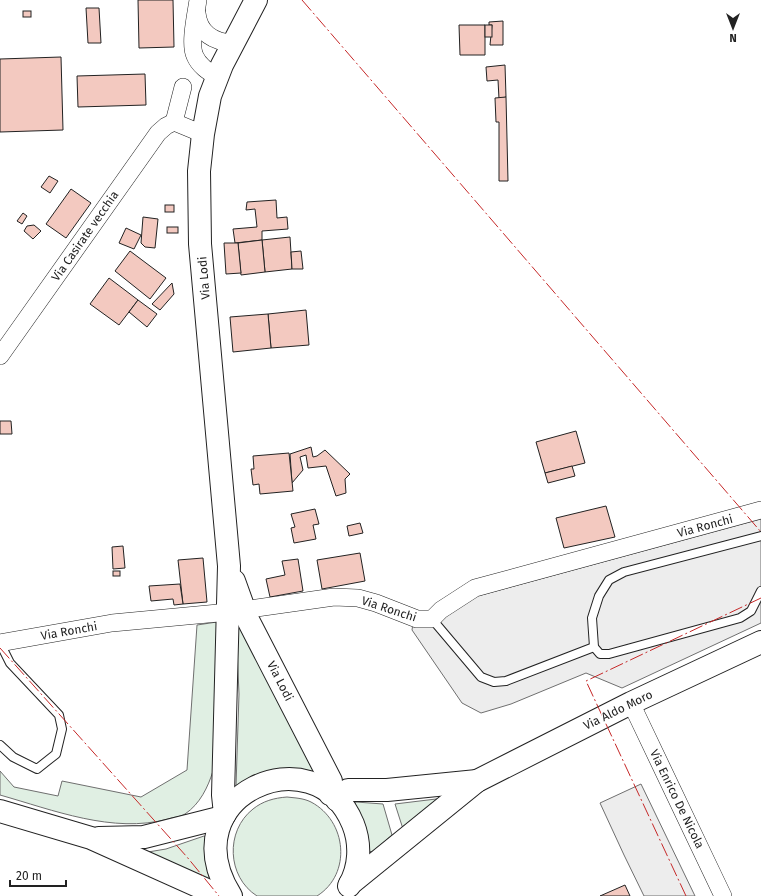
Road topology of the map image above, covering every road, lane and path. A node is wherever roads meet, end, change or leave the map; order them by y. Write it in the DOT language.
graph roads {
  1 [pos="256,0"];
  2 [pos="197,3"];
  3 [pos="233,44"];
  4 [pos="217,77"];
  5 [pos="183,87"];
  6 [pos="174,122"];
  7 [pos="203,134"];
  8 [pos="0,356"];
  9 [pos="761,510"];
  10 [pos="761,536"];
  11 [pos="761,591"];
  12 [pos="236,611"];
  13 [pos="432,619"];
  14 [pos="761,642"];
  15 [pos="0,643"];
  16 [pos="594,647"];
  17 [pos="631,703"];
  18 [pos="0,745"];
  19 [pos="477,781"];
  20 [pos="334,797"];
  21 [pos="0,811"];
  22 [pos="224,815"];
  23 [pos="91,838"];
  24 [pos="128,854"];
  25 [pos="345,893"];
  26 [pos="186,896"];
  27 [pos="230,896"];
  28 [pos="723,896"];
  1 -- 3 [label="main road, Via Lodi"];
  2 -- 3 [label="street"];
  2 -- 4 [label="street"];
  3 -- 4 [label="main road, Via Lodi"];
  4 -- 7 [label="main road, Via Lodi"];
  5 -- 6 [label="street"];
  6 -- 7 [label="street"];
  6 -- 8 [label="street, Via Casirate vecchia"];
  7 -- 12 [label="main road, Via Lodi"];
  9 -- 13 [label="street, Via Ronchi"];
  10 -- 16 [label="lane"];
  11 -- 16 [label="lane"];
  12 -- 13 [label="street, Via Ronchi"];
  12 -- 15 [label="street, Via Ronchi"];
  12 -- 20 [label="main road, Via Lodi"];
  12 -- 22 [label="main road, Via Lodi"];
  13 -- 16 [label="lane"];
  14 -- 17 [label="main road, Via Aldo Moro"];
  15 -- 18 [label="lane"];
  17 -- 19 [label="main road, Via Aldo Moro"];
  17 -- 28 [label="street, Via Enrico De Nicola"];
  19 -- 20 [label="main road, Via Aldo Moro"];
  19 -- 25 [label="main road, Via Aldo Moro"];
  20 -- 22 [label="main road"];
  20 -- 25 [label="main road"];
  21 -- 23 [label="main road"];
  22 -- 23 [label="main road"];
  22 -- 27 [label="main road"];
  23 -- 24 [label="main road"];
  24 -- 26 [label="main road"];
  24 -- 27 [label="main road"];
}
